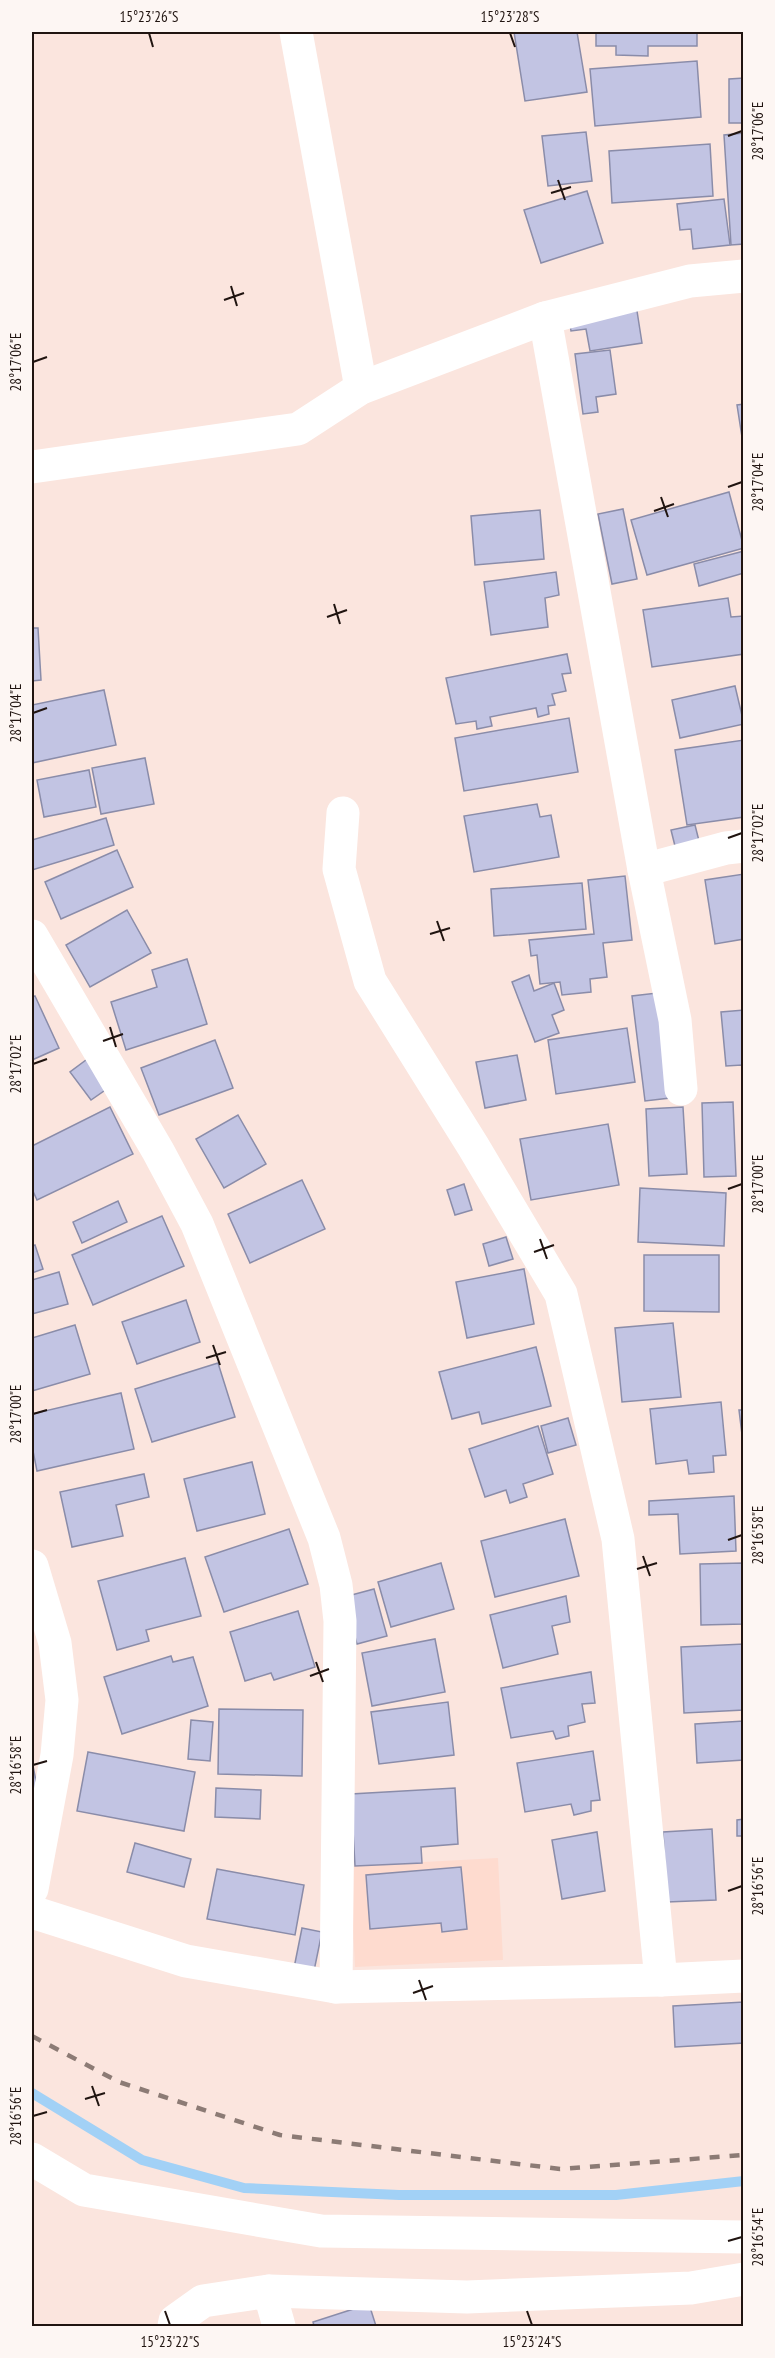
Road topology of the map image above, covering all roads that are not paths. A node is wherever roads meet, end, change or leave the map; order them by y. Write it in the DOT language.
graph roads {
  1 [pos="296,32"];
  2 [pos="744,276"];
  3 [pos="545,318"];
  4 [pos="360,388"];
  5 [pos="32,458"];
  6 [pos="343,813"];
  7 [pos="744,846"];
  8 [pos="644,870"];
  9 [pos="32,936"];
  10 [pos="681,1089"];
  11 [pos="32,1566"];
  12 [pos="32,1889"];
  13 [pos="32,1912"];
  14 [pos="744,1976"];
  15 [pos="661,1980"];
  16 [pos="336,1987"];
  17 [pos="32,2159"];
  18 [pos="744,2237"];
  19 [pos="744,2279"];
  20 [pos="269,2290"];
  21 [pos="174,2326"];
  22 [pos="279,2326"];
  1 -- 4 [label="street"];
  2 -- 3 [label="street"];
  3 -- 4 [label="street"];
  3 -- 8 [label="street"];
  4 -- 5 [label="street"];
  6 -- 15 [label="street"];
  7 -- 8 [label="street"];
  8 -- 10 [label="street"];
  9 -- 16 [label="street"];
  11 -- 12 [label="street"];
  13 -- 16 [label="street"];
  14 -- 15 [label="street"];
  15 -- 16 [label="street"];
  17 -- 18 [label="street"];
  19 -- 20 [label="street"];
  20 -- 21 [label="street"];
  20 -- 22 [label="street"];
}
